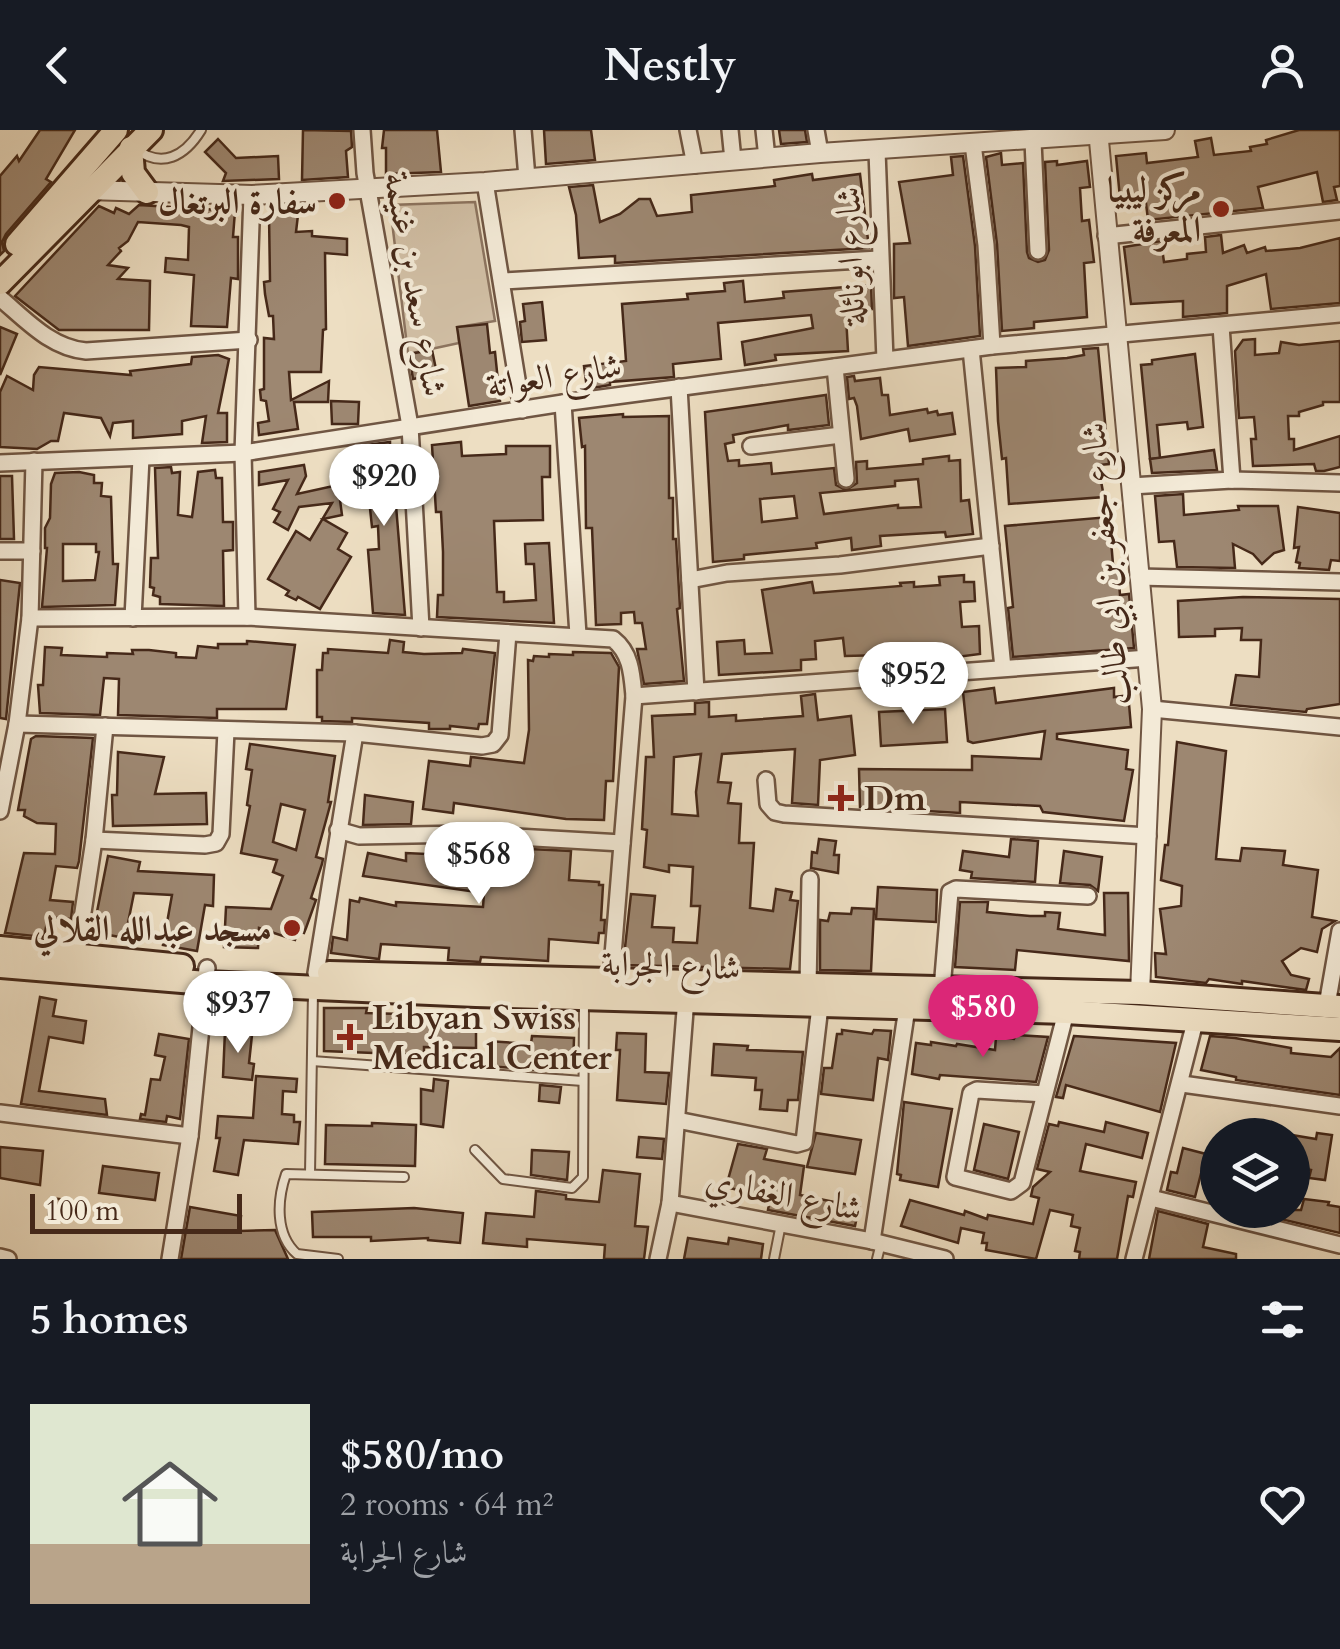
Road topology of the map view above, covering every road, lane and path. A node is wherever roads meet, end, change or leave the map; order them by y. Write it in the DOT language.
graph roads {
  1 [pos="200,130"];
  2 [pos="362,130"];
  3 [pos="523,130"];
  4 [pos="688,130"];
  5 [pos="730,130"];
  6 [pos="764,130"];
  7 [pos="816,130"];
  8 [pos="1165,130"];
  9 [pos="1099,133"];
  10 [pos="132,139"];
  11 [pos="1033,141"];
  12 [pos="973,144"];
  13 [pos="877,150"];
  14 [pos="820,153"];
  15 [pos="767,158"];
  16 [pos="733,160"];
  17 [pos="695,165"];
  18 [pos="526,178"];
  19 [pos="485,182"];
  20 [pos="81,187"];
  21 [pos="369,188"];
  22 [pos="146,192"];
  23 [pos="252,195"];
  24 [pos="1340,211"];
  25 [pos="1106,236"];
  26 [pos="1038,250"];
  27 [pos="879,259"];
  28 [pos="0,262"];
  29 [pos="502,281"];
  30 [pos="0,283"];
  31 [pos="0,298"];
  32 [pos="1340,314"];
  33 [pos="1221,326"];
  34 [pos="1116,334"];
  35 [pos="249,340"];
  36 [pos="992,346"];
  37 [pos="972,349"];
  38 [pos="885,360"];
  39 [pos="835,366"];
  40 [pos="679,387"];
  41 [pos="563,403"];
  42 [pos="522,410"];
  43 [pos="410,426"];
  44 [pos="841,435"];
  45 [pos="752,446"];
  46 [pos="243,453"];
  47 [pos="140,458"];
  48 [pos="34,462"];
  49 [pos="0,463"];
  50 [pos="846,479"];
  51 [pos="1232,480"];
  52 [pos="1340,482"];
  53 [pos="1131,486"];
  54 [pos="990,546"];
  55 [pos="0,551"];
  56 [pos="32,551"];
  57 [pos="1138,577"];
  58 [pos="690,580"];
  59 [pos="1340,582"];
  60 [pos="247,617"];
  61 [pos="30,618"];
  62 [pos="133,618"];
  63 [pos="421,628"];
  64 [pos="508,633"];
  65 [pos="578,635"];
  66 [pos="1148,658"];
  67 [pos="1003,668"];
  68 [pos="696,692"];
  69 [pos="634,696"];
  70 [pos="1152,709"];
  71 [pos="17,724"];
  72 [pos="105,726"];
  73 [pos="1340,727"];
  74 [pos="226,731"];
  75 [pos="355,733"];
  76 [pos="766,780"];
  77 [pos="0,812"];
  78 [pos="338,830"];
  79 [pos="1148,836"];
  80 [pos="94,840"];
  81 [pos="622,843"];
  82 [pos="810,879"];
  83 [pos="1088,896"];
  84 [pos="1340,932"];
  85 [pos="0,948"];
  86 [pos="76,958"];
  87 [pos="0,966"];
  88 [pos="206,975"];
  89 [pos="314,980"];
  90 [pos="611,980"];
  91 [pos="942,989"];
  92 [pos="716,991"];
  93 [pos="1140,994"];
  94 [pos="584,996"];
  95 [pos="814,996"];
  96 [pos="686,998"];
  97 [pos="1334,1006"];
  98 [pos="907,1008"];
  99 [pos="1066,1012"];
  100 [pos="1196,1018"];
  101 [pos="1340,1029"];
  102 [pos="312,1061"];
  103 [pos="583,1081"];
  104 [pos="1182,1084"];
  105 [pos="1044,1094"];
  106 [pos="1340,1106"];
  107 [pos="0,1112"];
  108 [pos="677,1120"];
  109 [pos="190,1136"];
  110 [pos="475,1150"];
  111 [pos="310,1174"];
  112 [pos="404,1177"];
  113 [pos="1151,1198"];
  114 [pos="670,1202"];
  115 [pos="781,1224"];
  116 [pos="1340,1245"];
  117 [pos="877,1248"];
  118 [pos="0,1257"];
  119 [pos="8,1259"];
  120 [pos="170,1259"];
  121 [pos="338,1259"];
  122 [pos="658,1259"];
  123 [pos="774,1259"];
  124 [pos="946,1259"];
  125 [pos="1134,1259"];
  1 -- 10 [label="lane"];
  2 -- 21 [label="street, شارع سعد بن غنيمة"];
  3 -- 18 [label="street"];
  4 -- 17 [label="street"];
  5 -- 16 [label="street"];
  6 -- 15 [label="street"];
  7 -- 14 [label="street"];
  8 -- 9 [label="street"];
  9 -- 11 [label="street"];
  9 -- 25 [label="street, شارع جعفر بن ابي طالب"];
  10 -- 20 [label="main road"];
  10 -- 22 [label="main road"];
  11 -- 12 [label="street"];
  11 -- 26 [label="street"];
  12 -- 13 [label="street"];
  12 -- 36 [label="street"];
  13 -- 14 [label="street"];
  13 -- 27 [label="street, شارع ابونائلة"];
  14 -- 15 [label="street"];
  15 -- 16 [label="street"];
  16 -- 17 [label="street"];
  17 -- 18 [label="street"];
  18 -- 19 [label="street"];
  19 -- 21 [label="street"];
  19 -- 29 [label="street"];
  20 -- 22 [label="street"];
  20 -- 28 [label="main road"];
  20 -- 30 [label="main road"];
  21 -- 23 [label="street"];
  21 -- 43 [label="street, شارع سعد بن غنيمة"];
  22 -- 23 [label="street"];
  23 -- 35 [label="street"];
  24 -- 25 [label="street"];
  25 -- 34 [label="street, شارع جعفر بن ابي طالب"];
  27 -- 29 [label="street"];
  27 -- 38 [label="street, شارع ابونائلة"];
  29 -- 42 [label="street"];
  31 -- 35 [label="street"];
  32 -- 33 [label="street, شارع العواتة"];
  33 -- 34 [label="street, شارع العواتة"];
  33 -- 51 [label="street"];
  34 -- 36 [label="street, شارع العواتة"];
  34 -- 53 [label="street, شارع جعفر بن ابي طالب"];
  35 -- 46 [label="street"];
  36 -- 37 [label="street, شارع العواتة"];
  37 -- 38 [label="street, شارع العواتة"];
  37 -- 54 [label="street"];
  38 -- 39 [label="street, شارع العواتة"];
  39 -- 40 [label="street, شارع العواتة"];
  39 -- 44 [label="street"];
  40 -- 41 [label="street, شارع العواتة"];
  40 -- 58 [label="street"];
  41 -- 42 [label="street, شارع العواتة"];
  41 -- 65 [label="street"];
  42 -- 43 [label="street, شارع العواتة"];
  43 -- 46 [label="street, شارع العواتة"];
  43 -- 63 [label="street, شارع سعد بن غنيمة"];
  44 -- 45 [label="street"];
  44 -- 50 [label="street"];
  46 -- 47 [label="street, شارع العواتة"];
  46 -- 60 [label="street"];
  47 -- 48 [label="street, شارع العواتة"];
  47 -- 62 [label="street"];
  48 -- 49 [label="street, شارع العواتة"];
  48 -- 56 [label="street"];
  51 -- 52 [label="street"];
  51 -- 53 [label="street"];
  53 -- 57 [label="street, شارع جعفر بن ابي طالب"];
  54 -- 58 [label="street"];
  54 -- 67 [label="street"];
  55 -- 56 [label="street"];
  56 -- 61 [label="street"];
  57 -- 59 [label="street"];
  57 -- 66 [label="street, شارع جعفر بن ابي طالب"];
  58 -- 68 [label="street"];
  60 -- 62 [label="street"];
  60 -- 63 [label="street"];
  61 -- 62 [label="street"];
  61 -- 71 [label="street"];
  63 -- 64 [label="street"];
  64 -- 65 [label="street"];
  64 -- 75 [label="street"];
  65 -- 69 [label="street"];
  66 -- 67 [label="street"];
  66 -- 70 [label="street, شارع جعفر بن ابي طالب"];
  67 -- 68 [label="street"];
  68 -- 69 [label="street"];
  69 -- 81 [label="street"];
  70 -- 73 [label="street"];
  70 -- 79 [label="street, شارع جعفر بن ابي طالب"];
  71 -- 72 [label="street"];
  71 -- 77 [label="street"];
  72 -- 74 [label="street"];
  72 -- 80 [label="street"];
  74 -- 75 [label="street"];
  74 -- 80 [label="street"];
  75 -- 78 [label="street"];
  76 -- 79 [label="street"];
  78 -- 81 [label="street"];
  78 -- 89 [label="street"];
  79 -- 93 [label="street, شارع جعفر بن ابي طالب"];
  80 -- 86 [label="street"];
  81 -- 90 [label="street"];
  82 -- 95 [label="street"];
  83 -- 91 [label="street"];
  84 -- 97 [label="street"];
  85 -- 86 [label="main road, شارع الجرابة"];
  86 -- 88 [label="main road, شارع الجرابة"];
  87 -- 88 [label="main road, شارع الجرابة"];
  88 -- 89 [label="main road, شارع الجرابة"];
  88 -- 109 [label="street"];
  89 -- 90 [label="main road, شارع الجرابة"];
  89 -- 94 [label="main road, شارع الجرابة"];
  89 -- 102 [label="lane"];
  90 -- 92 [label="main road, شارع الجرابة"];
  91 -- 93 [label="main road, شارع الجرابة"];
  91 -- 95 [label="main road, شارع الجرابة"];
  92 -- 95 [label="main road, شارع الجرابة"];
  92 -- 96 [label="main road, شارع الجرابة"];
  93 -- 97 [label="main road, شارع الجرابة"];
  94 -- 96 [label="main road, شارع الجرابة"];
  94 -- 103 [label="lane"];
  95 -- 98 [label="main road, شارع الجرابة"];
  95 -- 108 [label="street"];
  96 -- 108 [label="street"];
  98 -- 99 [label="main road, شارع الجرابة"];
  98 -- 117 [label="street"];
  99 -- 100 [label="main road, شارع الجرابة"];
  99 -- 105 [label="street"];
  100 -- 101 [label="main road, شارع الجرابة"];
  100 -- 104 [label="street"];
  102 -- 103 [label="lane"];
  102 -- 111 [label="lane"];
  103 -- 110 [label="lane"];
  104 -- 106 [label="street"];
  104 -- 113 [label="street"];
  105 -- 105 [label="street"];
  107 -- 109 [label="street"];
  108 -- 114 [label="street"];
  109 -- 120 [label="street"];
  111 -- 112 [label="lane"];
  111 -- 121 [label="lane"];
  113 -- 116 [label="street"];
  113 -- 125 [label="street"];
  114 -- 115 [label="street, شارع الغفاري"];
  114 -- 122 [label="street"];
  115 -- 117 [label="street, شارع الغفاري"];
  115 -- 123 [label="lane"];
  117 -- 124 [label="street, شارع الغفاري"];
  118 -- 119 [label="street"];
}
